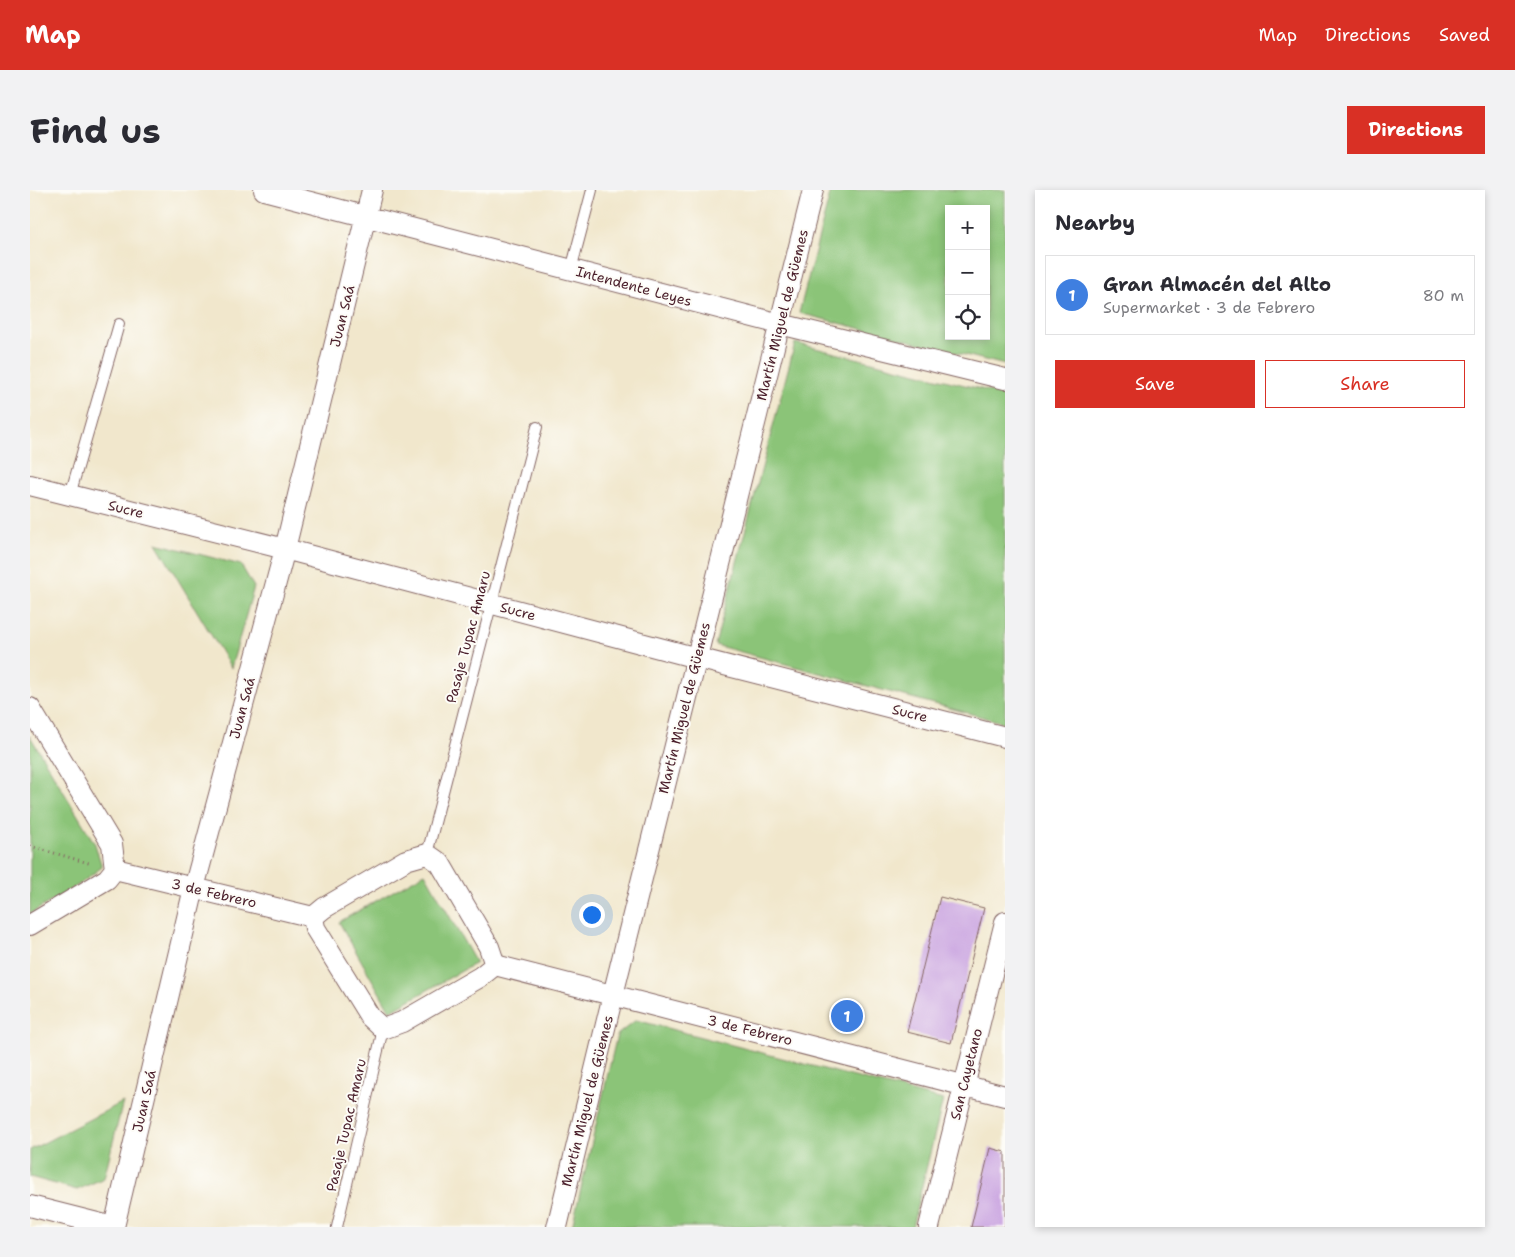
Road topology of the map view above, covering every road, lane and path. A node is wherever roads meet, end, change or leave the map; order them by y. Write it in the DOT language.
graph roads {
  1 [pos="264,190"];
  2 [pos="372,190"];
  3 [pos="592,190"];
  4 [pos="813,190"];
  5 [pos="366,216"];
  6 [pos="571,270"];
  7 [pos="119,324"];
  8 [pos="780,324"];
  9 [pos="1005,378"];
  10 [pos="537,427"];
  11 [pos="30,485"];
  12 [pos="70,496"];
  13 [pos="285,549"];
  14 [pos="491,604"];
  15 [pos="697,658"];
  16 [pos="30,708"];
  17 [pos="1005,737"];
  18 [pos="30,846"];
  19 [pos="427,854"];
  20 [pos="93,864"];
  21 [pos="115,869"];
  22 [pos="194,888"];
  23 [pos="313,917"];
  24 [pos="1005,922"];
  25 [pos="30,925"];
  26 [pos="495,965"];
  27 [pos="613,994"];
  28 [pos="383,1029"];
  29 [pos="964,1085"];
  30 [pos="1005,1096"];
  31 [pos="30,1206"];
  32 [pos="114,1227"];
  33 [pos="337,1227"];
  34 [pos="557,1227"];
  35 [pos="928,1227"];
  1 -- 5 [label="street, Intendente Leyes"];
  2 -- 5 [label="street, Juan Saá"];
  3 -- 6 [label="lane"];
  4 -- 8 [label="street, Martín Miguel de Güemes"];
  5 -- 6 [label="street, Intendente Leyes"];
  5 -- 13 [label="street, Juan Saá"];
  6 -- 8 [label="street, Intendente Leyes"];
  7 -- 12 [label="lane"];
  8 -- 9 [label="street, Intendente Leyes"];
  8 -- 15 [label="street, Martín Miguel de Güemes"];
  10 -- 14 [label="lane, Pasaje Tupac Amaru"];
  11 -- 12 [label="street, Sucre"];
  12 -- 13 [label="street, Sucre"];
  13 -- 14 [label="street, Sucre"];
  13 -- 22 [label="street, Juan Saá"];
  14 -- 15 [label="street, Sucre"];
  14 -- 19 [label="lane, Pasaje Tupac Amaru"];
  15 -- 17 [label="street, Sucre"];
  15 -- 27 [label="street, Martín Miguel de Güemes"];
  16 -- 21 [label="street"];
  18 -- 20 [label="path"];
  19 -- 23 [label="street"];
  19 -- 26 [label="street"];
  21 -- 22 [label="street, 3 de Febrero"];
  21 -- 25 [label="street"];
  22 -- 23 [label="street, 3 de Febrero"];
  22 -- 32 [label="street, Juan Saá"];
  23 -- 28 [label="street"];
  24 -- 29 [label="street, San Cayetano"];
  26 -- 27 [label="street, 3 de Febrero"];
  26 -- 28 [label="street"];
  27 -- 29 [label="street, 3 de Febrero"];
  27 -- 34 [label="street, Martín Miguel de Güemes"];
  28 -- 33 [label="lane, Pasaje Tupac Amaru"];
  29 -- 30 [label="street, 3 de Febrero"];
  29 -- 35 [label="street, San Cayetano"];
  31 -- 32 [label="street"];
}
